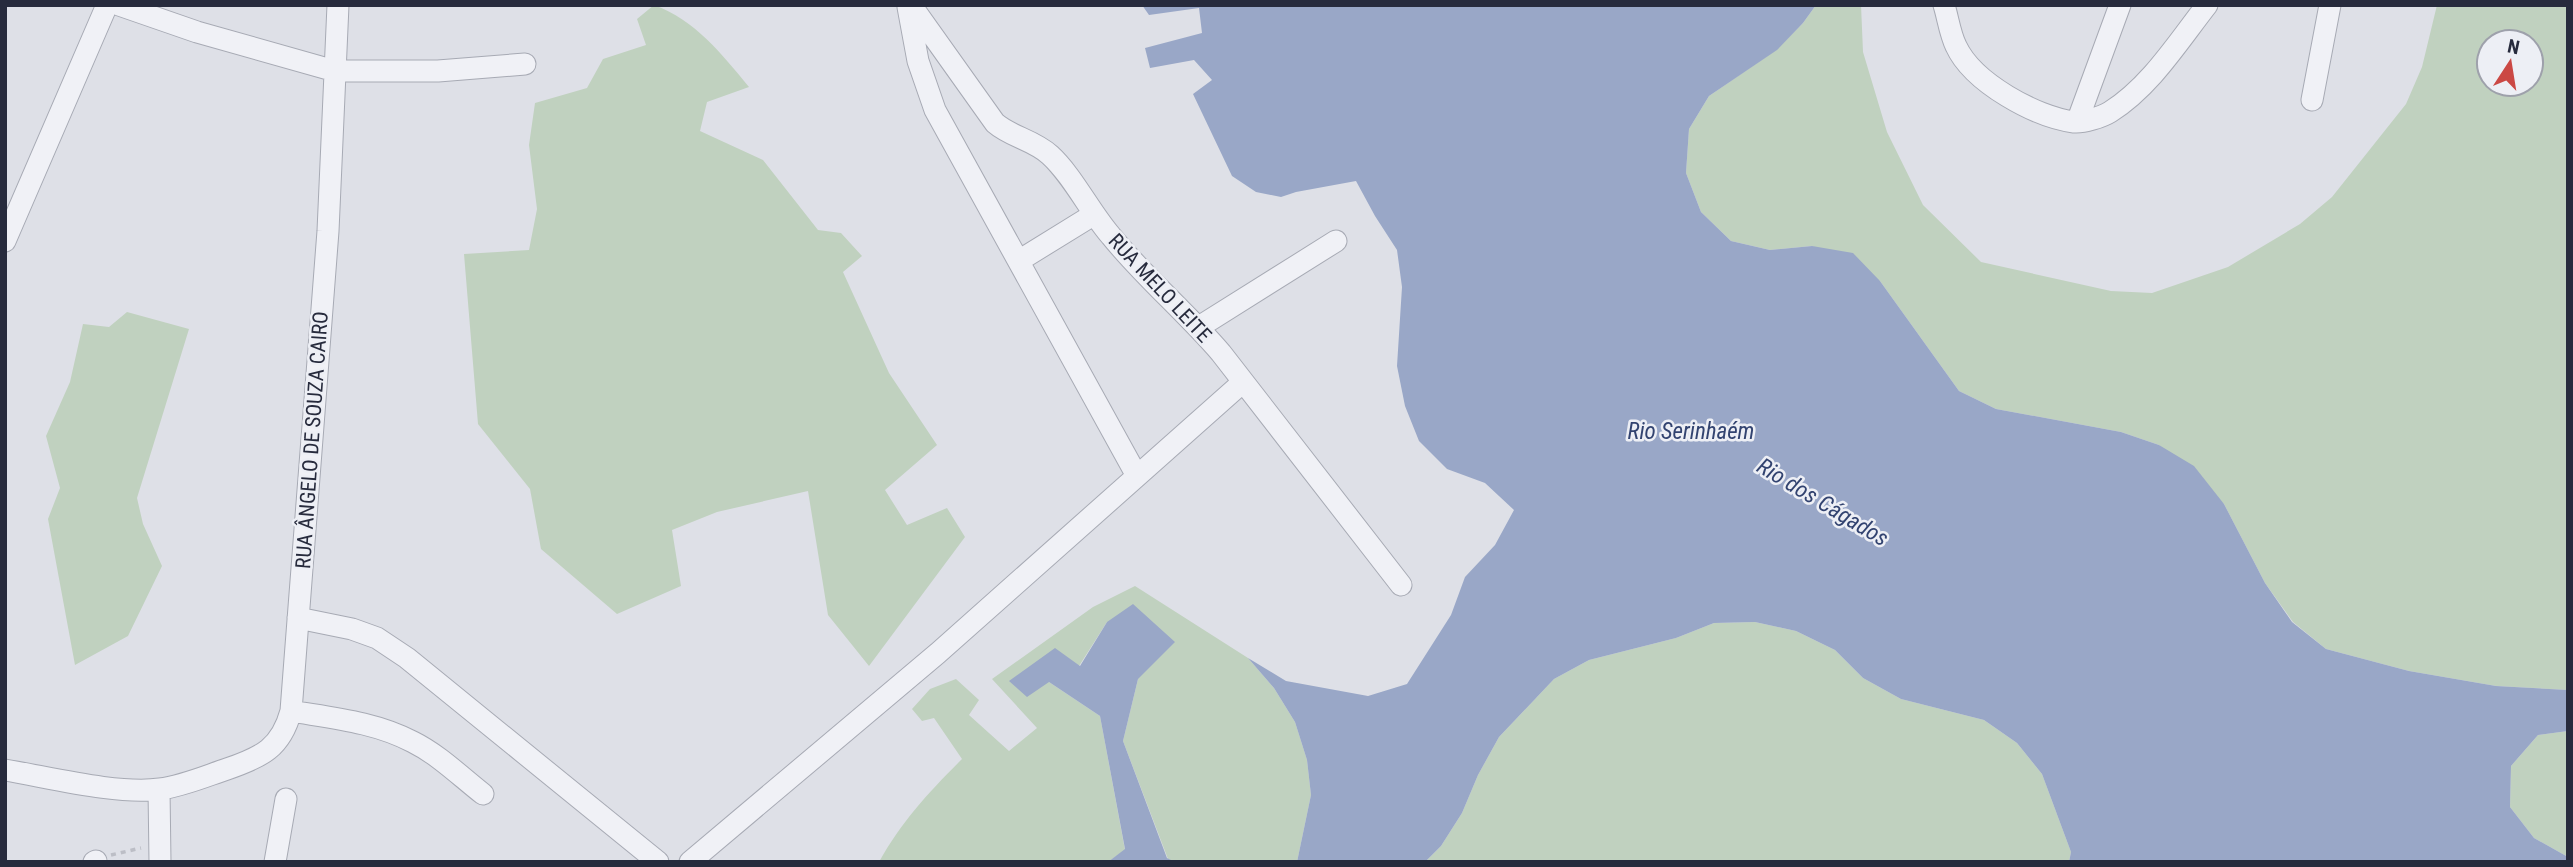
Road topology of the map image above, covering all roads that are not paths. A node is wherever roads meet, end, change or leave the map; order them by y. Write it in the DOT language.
graph roads {
  1 [pos="107,5"];
  2 [pos="118,5"];
  3 [pos="338,5"];
  4 [pos="909,5"];
  5 [pos="1944,5"];
  6 [pos="2120,5"];
  7 [pos="2207,5"];
  8 [pos="2330,5"];
  9 [pos="525,64"];
  10 [pos="335,71"];
  11 [pos="2312,100"];
  12 [pos="2077,122"];
  13 [pos="1093,215"];
  14 [pos="5,241"];
  15 [pos="1336,241"];
  16 [pos="1020,260"];
  17 [pos="1199,327"];
  18 [pos="1243,382"];
  19 [pos="1137,476"];
  20 [pos="1401,585"];
  21 [pos="298,618"];
  22 [pos="291,711"];
  23 [pos="5,770"];
  24 [pos="159,789"];
  25 [pos="483,794"];
  26 [pos="286,799"];
  27 [pos="160,853"];
  28 [pos="275,862"];
  29 [pos="658,862"];
  30 [pos="690,862"];
  1 -- 14 [label="street"];
  2 -- 10 [label="street"];
  3 -- 10 [label="street, RUA ÂNGELO DE SOUZA CAIRO"];
  4 -- 13 [label="street, RUA MELO LEITE"];
  4 -- 16 [label="street"];
  5 -- 12 [label="street"];
  6 -- 12 [label="street"];
  7 -- 12 [label="street"];
  8 -- 11 [label="street"];
  9 -- 10 [label="street"];
  10 -- 21 [label="street, RUA ÂNGELO DE SOUZA CAIRO"];
  13 -- 16 [label="street"];
  13 -- 17 [label="street, RUA MELO LEITE"];
  15 -- 17 [label="street"];
  16 -- 19 [label="street"];
  17 -- 18 [label="street, RUA MELO LEITE"];
  18 -- 19 [label="street"];
  18 -- 20 [label="street, RUA MELO LEITE"];
  19 -- 30 [label="street"];
  21 -- 22 [label="street, RUA ÂNGELO DE SOUZA CAIRO"];
  21 -- 29 [label="street"];
  22 -- 24 [label="street, RUA ÂNGELO DE SOUZA CAIRO"];
  22 -- 25 [label="street"];
  23 -- 24 [label="street, RUA ÂNGELO DE SOUZA CAIRO"];
  24 -- 27 [label="street"];
  26 -- 28 [label="street"];
}
